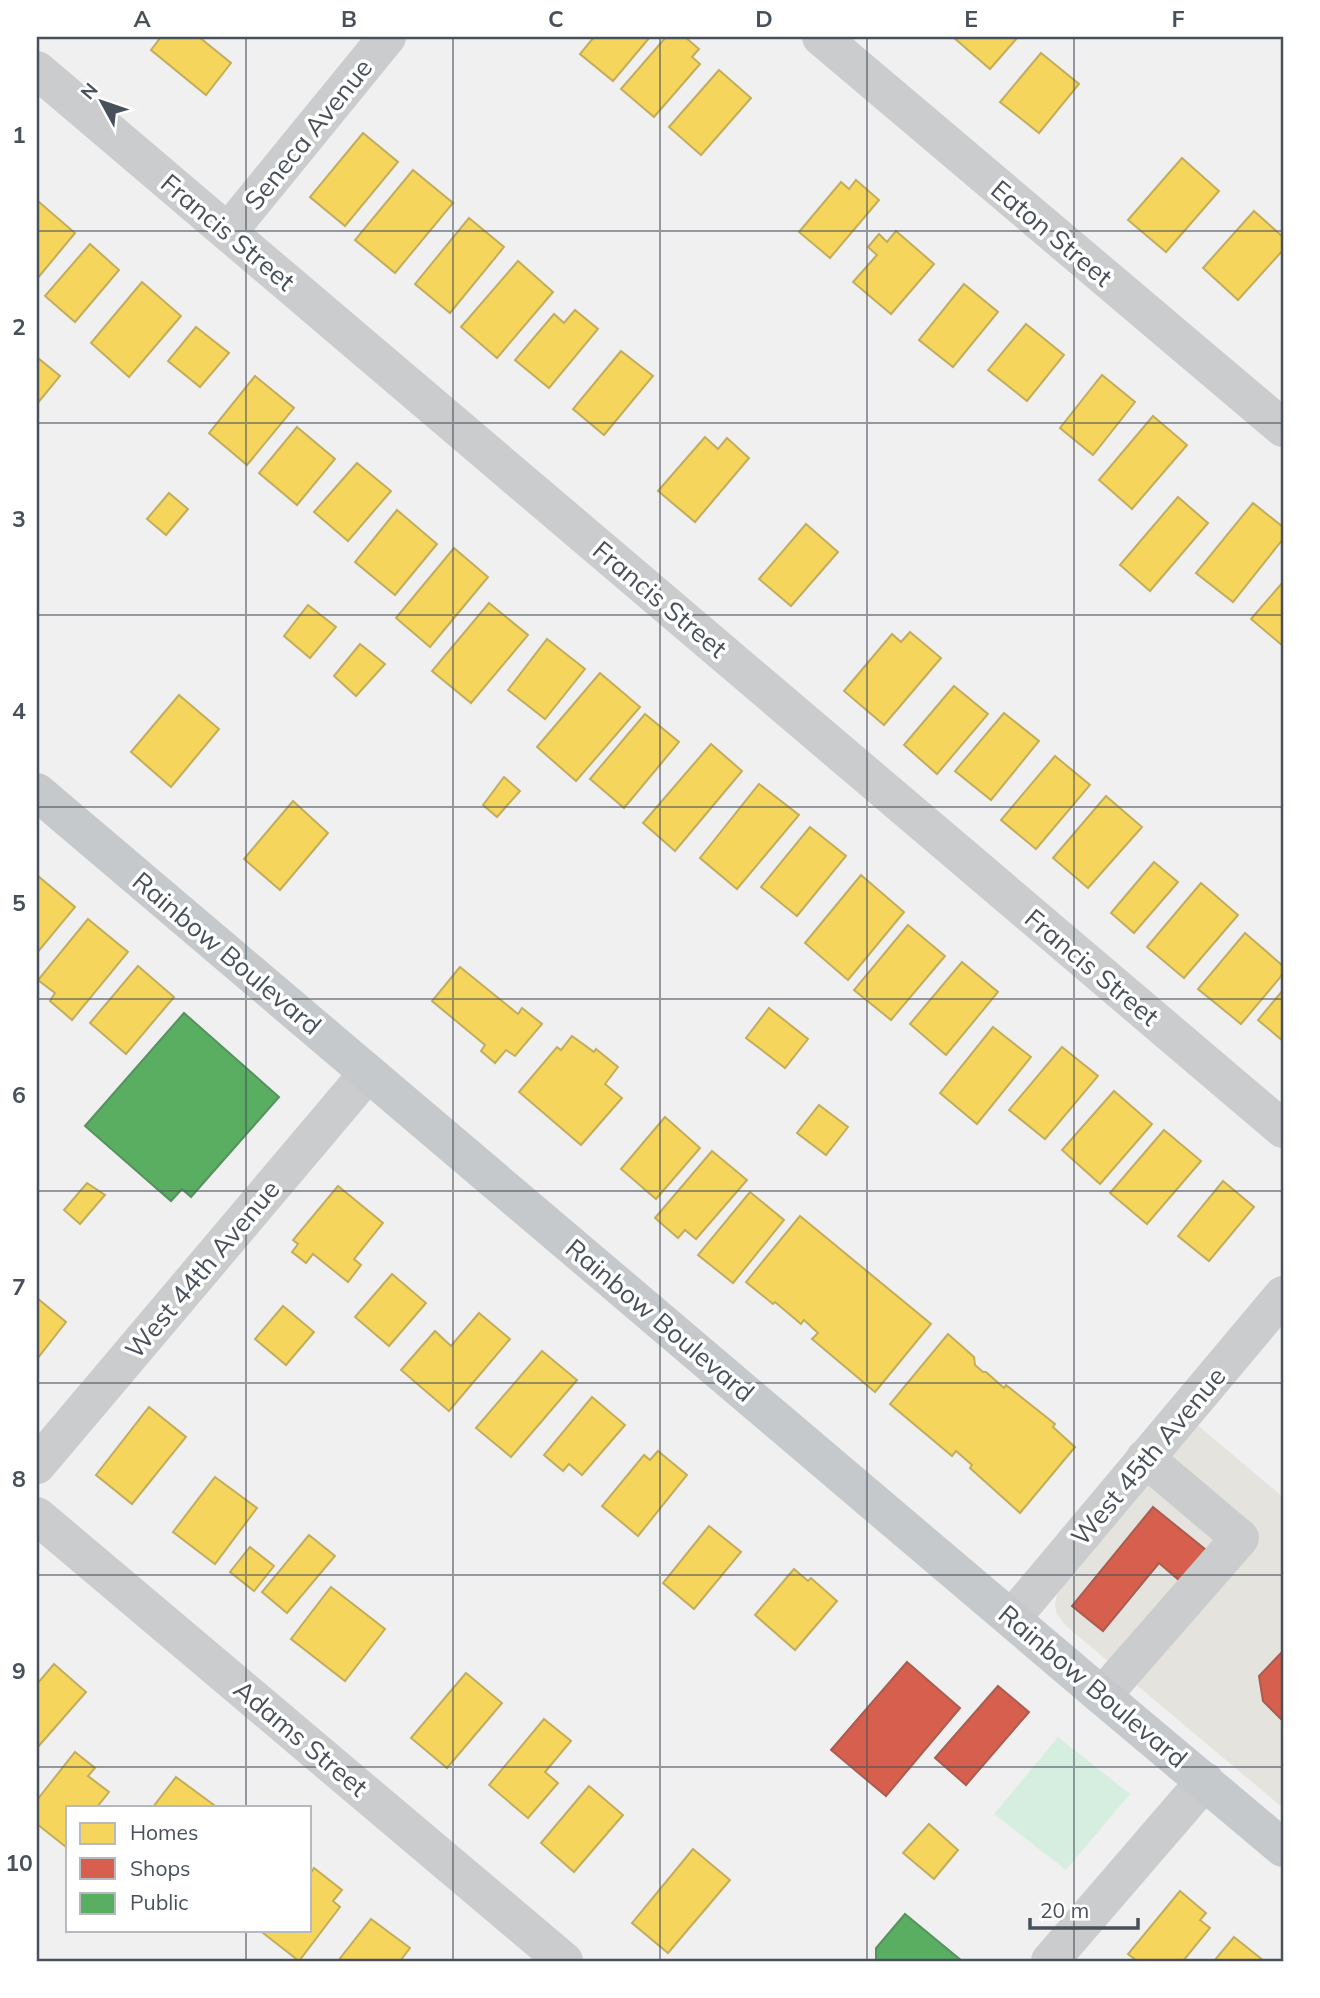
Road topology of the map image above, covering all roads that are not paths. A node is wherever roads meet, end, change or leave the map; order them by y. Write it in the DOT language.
graph roads {
  1 [pos="387,37"];
  2 [pos="821,37"];
  3 [pos="37,70"];
  4 [pos="228,232"];
  5 [pos="1283,428"];
  6 [pos="37,792"];
  7 [pos="369,1073"];
  8 [pos="1283,1129"];
  9 [pos="1283,1295"];
  10 [pos="1145,1458"];
  11 [pos="38,1463"];
  12 [pos="37,1516"];
  13 [pos="1013,1618"];
  14 [pos="1102,1696"];
  15 [pos="1205,1781"];
  16 [pos="1283,1848"];
  17 [pos="564,1961"];
  18 [pos="1050,1961"];
  1 -- 4 [label="street, Seneca Avenue"];
  2 -- 5 [label="street, Eaton Street"];
  3 -- 4 [label="street, Francis Street"];
  4 -- 8 [label="street, Francis Street"];
  6 -- 7 [label="main road, Rainbow Boulevard"];
  7 -- 11 [label="street, West 44th Avenue"];
  7 -- 13 [label="main road, Rainbow Boulevard"];
  9 -- 10 [label="street, West 45th Avenue"];
  10 -- 13 [label="street, West 45th Avenue"];
  10 -- 14 [label="street"];
  12 -- 17 [label="street, Adams Street"];
  13 -- 14 [label="main road, Rainbow Boulevard"];
  14 -- 15 [label="main road, Rainbow Boulevard"];
  15 -- 16 [label="main road, Rainbow Boulevard"];
  15 -- 18 [label="street"];
}
